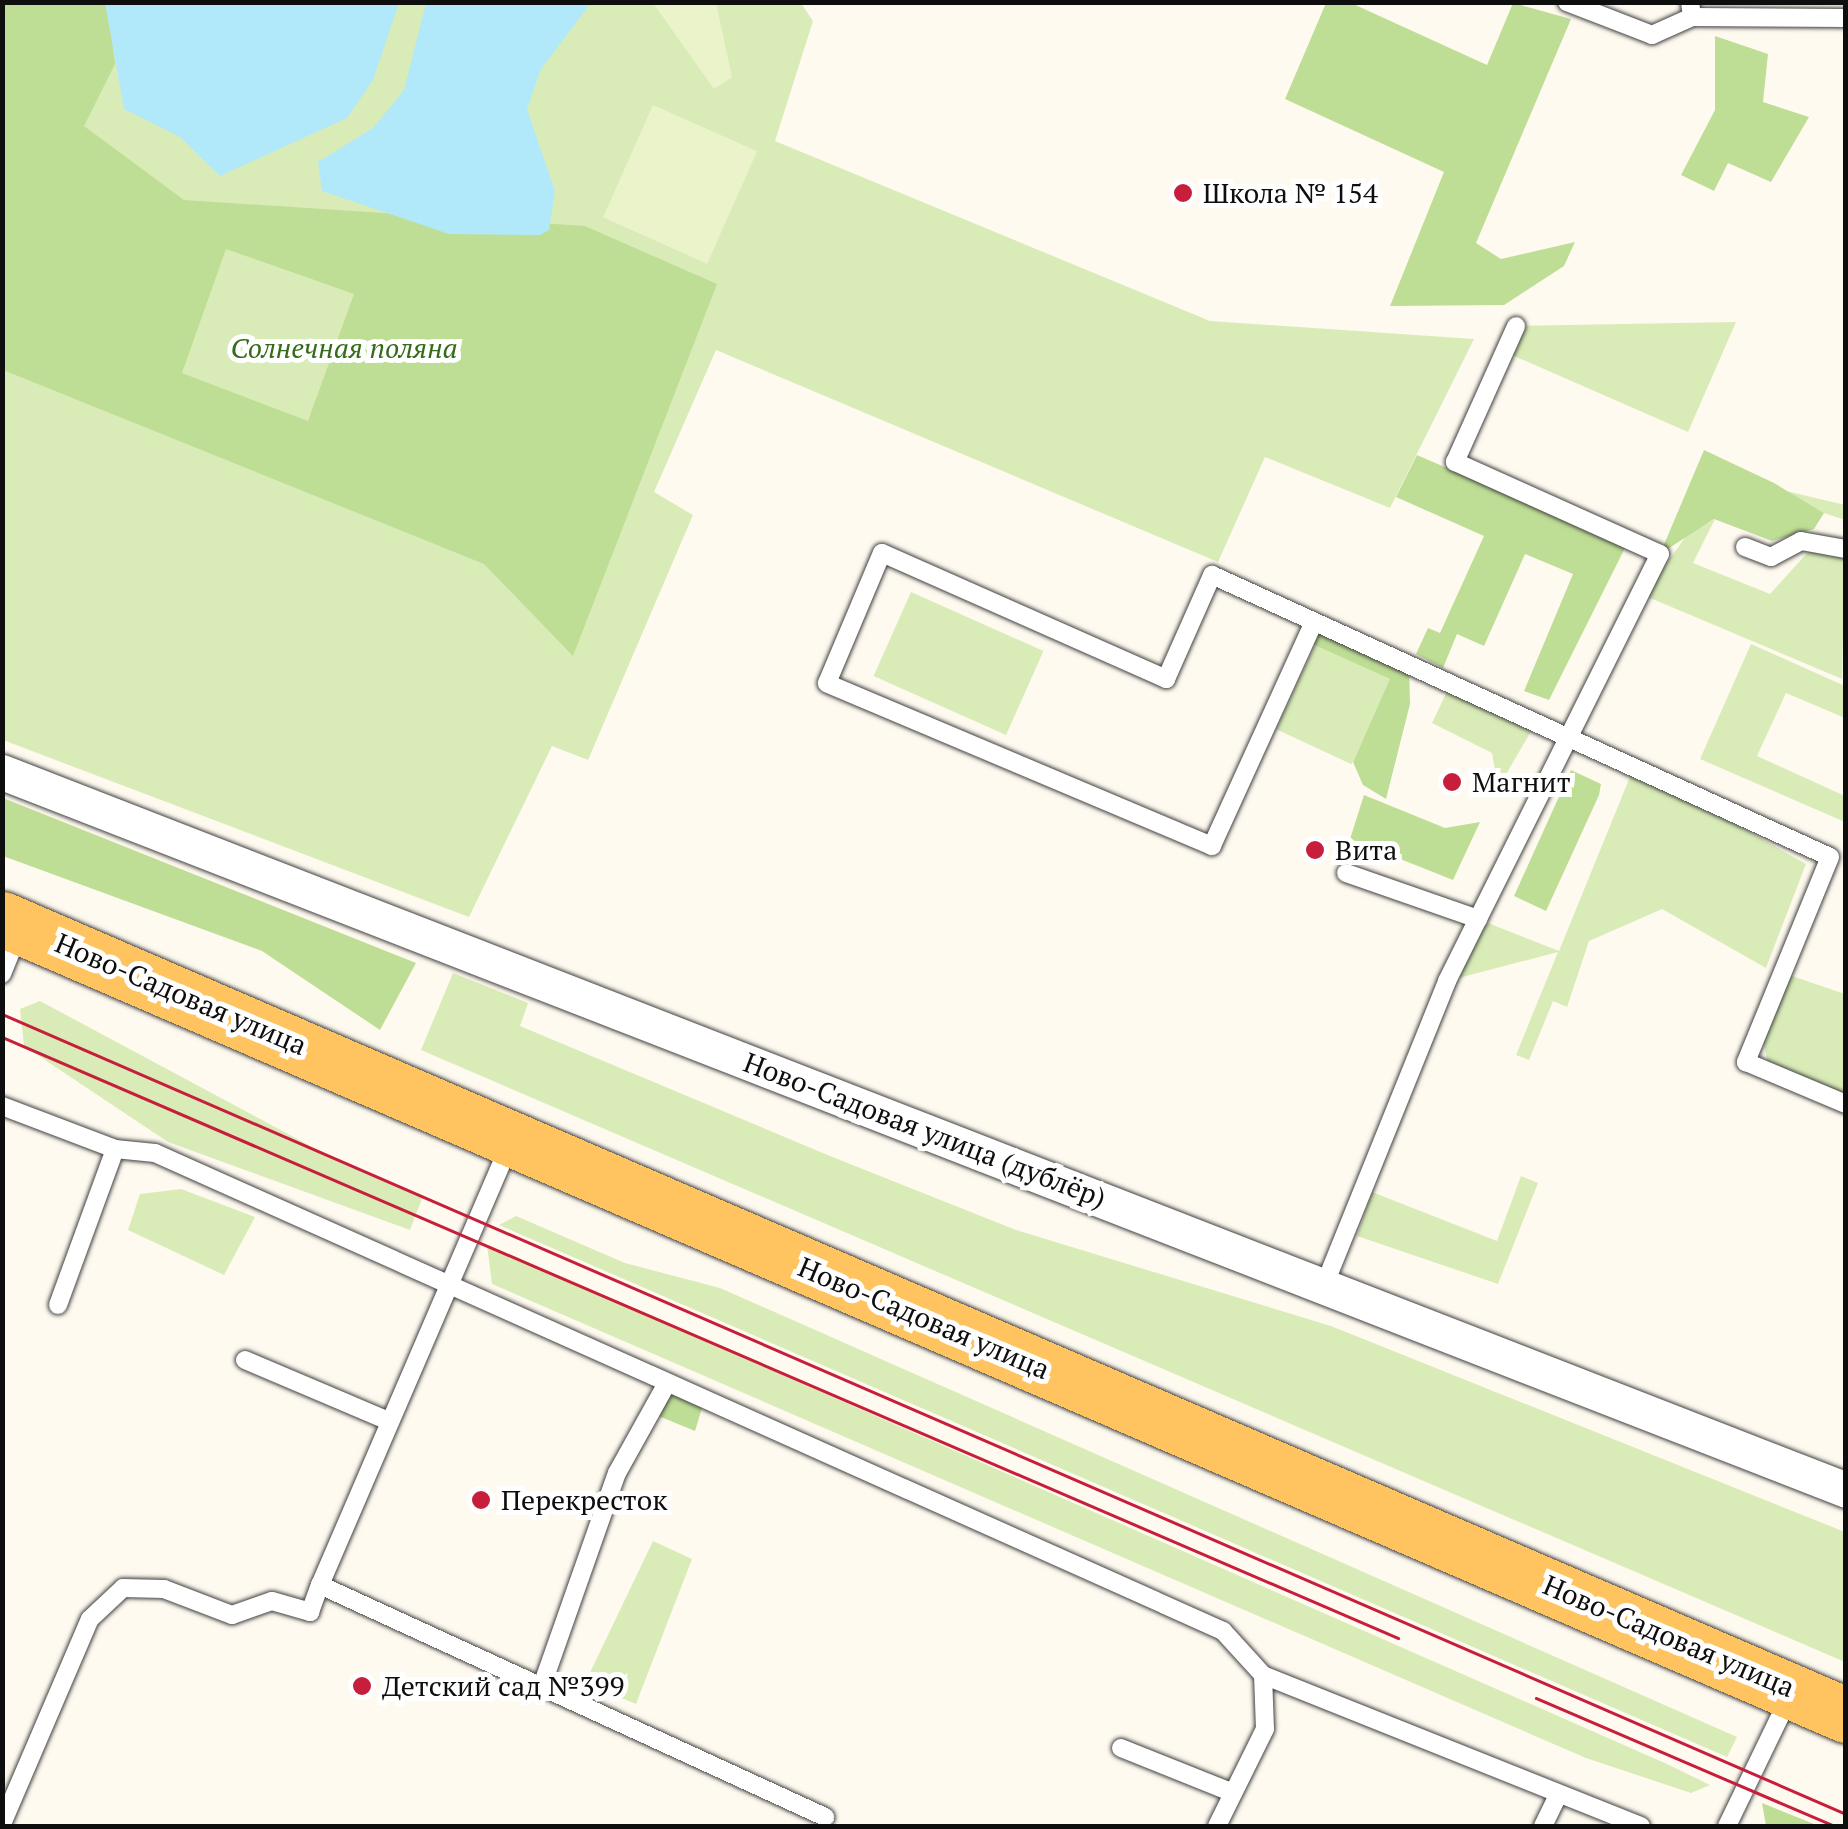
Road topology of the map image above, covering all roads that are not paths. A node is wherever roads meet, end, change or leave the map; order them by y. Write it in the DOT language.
graph roads {
  1 [pos="1567,2"];
  2 [pos="1691,10"];
  3 [pos="1846,18"];
  4 [pos="1516,326"];
  5 [pos="1745,547"];
  6 [pos="1846,549"];
  7 [pos="1313,624"];
  8 [pos="1563,735"];
  9 [pos="2,772"];
  10 [pos="1346,873"];
  11 [pos="1478,919"];
  12 [pos="9,940"];
  13 [pos="1846,1104"];
  14 [pos="2,1106"];
  15 [pos="511,1142"];
  16 [pos="115,1149"];
  17 [pos="1326,1281"];
  18 [pos="445,1286"];
  19 [pos="58,1305"];
  20 [pos="245,1360"];
  21 [pos="666,1385"];
  22 [pos="388,1421"];
  23 [pos="1846,1490"];
  24 [pos="320,1584"];
  25 [pos="1264,1675"];
  26 [pos="544,1680"];
  27 [pos="1793,1688"];
  28 [pos="1846,1715"];
  29 [pos="1121,1748"];
  30 [pos="1231,1792"];
  31 [pos="1557,1796"];
  32 [pos="825,1817"];
  33 [pos="2,1824"];
  34 [pos="1217,1826"];
  35 [pos="1543,1826"];
  36 [pos="1641,1826"];
  37 [pos="1727,1826"];
  1 -- 2 [label="lane"];
  2 -- 3 [label="lane"];
  4 -- 8 [label="lane"];
  5 -- 6 [label="lane"];
  7 -- 7 [label="lane"];
  7 -- 8 [label="lane"];
  8 -- 11 [label="lane"];
  8 -- 13 [label="lane"];
  9 -- 17 [label="street, Ново-Садовая улица (дублёр)"];
  10 -- 11 [label="lane"];
  11 -- 17 [label="lane"];
  12 -- 15 [label="main road, Ново-Садовая улица"];
  14 -- 16 [label="lane"];
  15 -- 18 [label="lane"];
  15 -- 27 [label="main road, Ново-Садовая улица"];
  16 -- 18 [label="lane"];
  16 -- 19 [label="lane"];
  17 -- 23 [label="street, Ново-Садовая улица (дублёр)"];
  18 -- 21 [label="lane"];
  18 -- 22 [label="lane"];
  20 -- 22 [label="lane"];
  21 -- 25 [label="lane"];
  21 -- 26 [label="lane"];
  22 -- 24 [label="lane"];
  24 -- 26 [label="lane"];
  24 -- 33 [label="lane"];
  25 -- 30 [label="lane"];
  25 -- 31 [label="lane"];
  26 -- 32 [label="lane"];
  27 -- 28 [label="main road, Ново-Садовая улица"];
  27 -- 37 [label="lane"];
  29 -- 30 [label="lane"];
  30 -- 34 [label="lane"];
  31 -- 35 [label="lane"];
  31 -- 36 [label="lane"];
}
